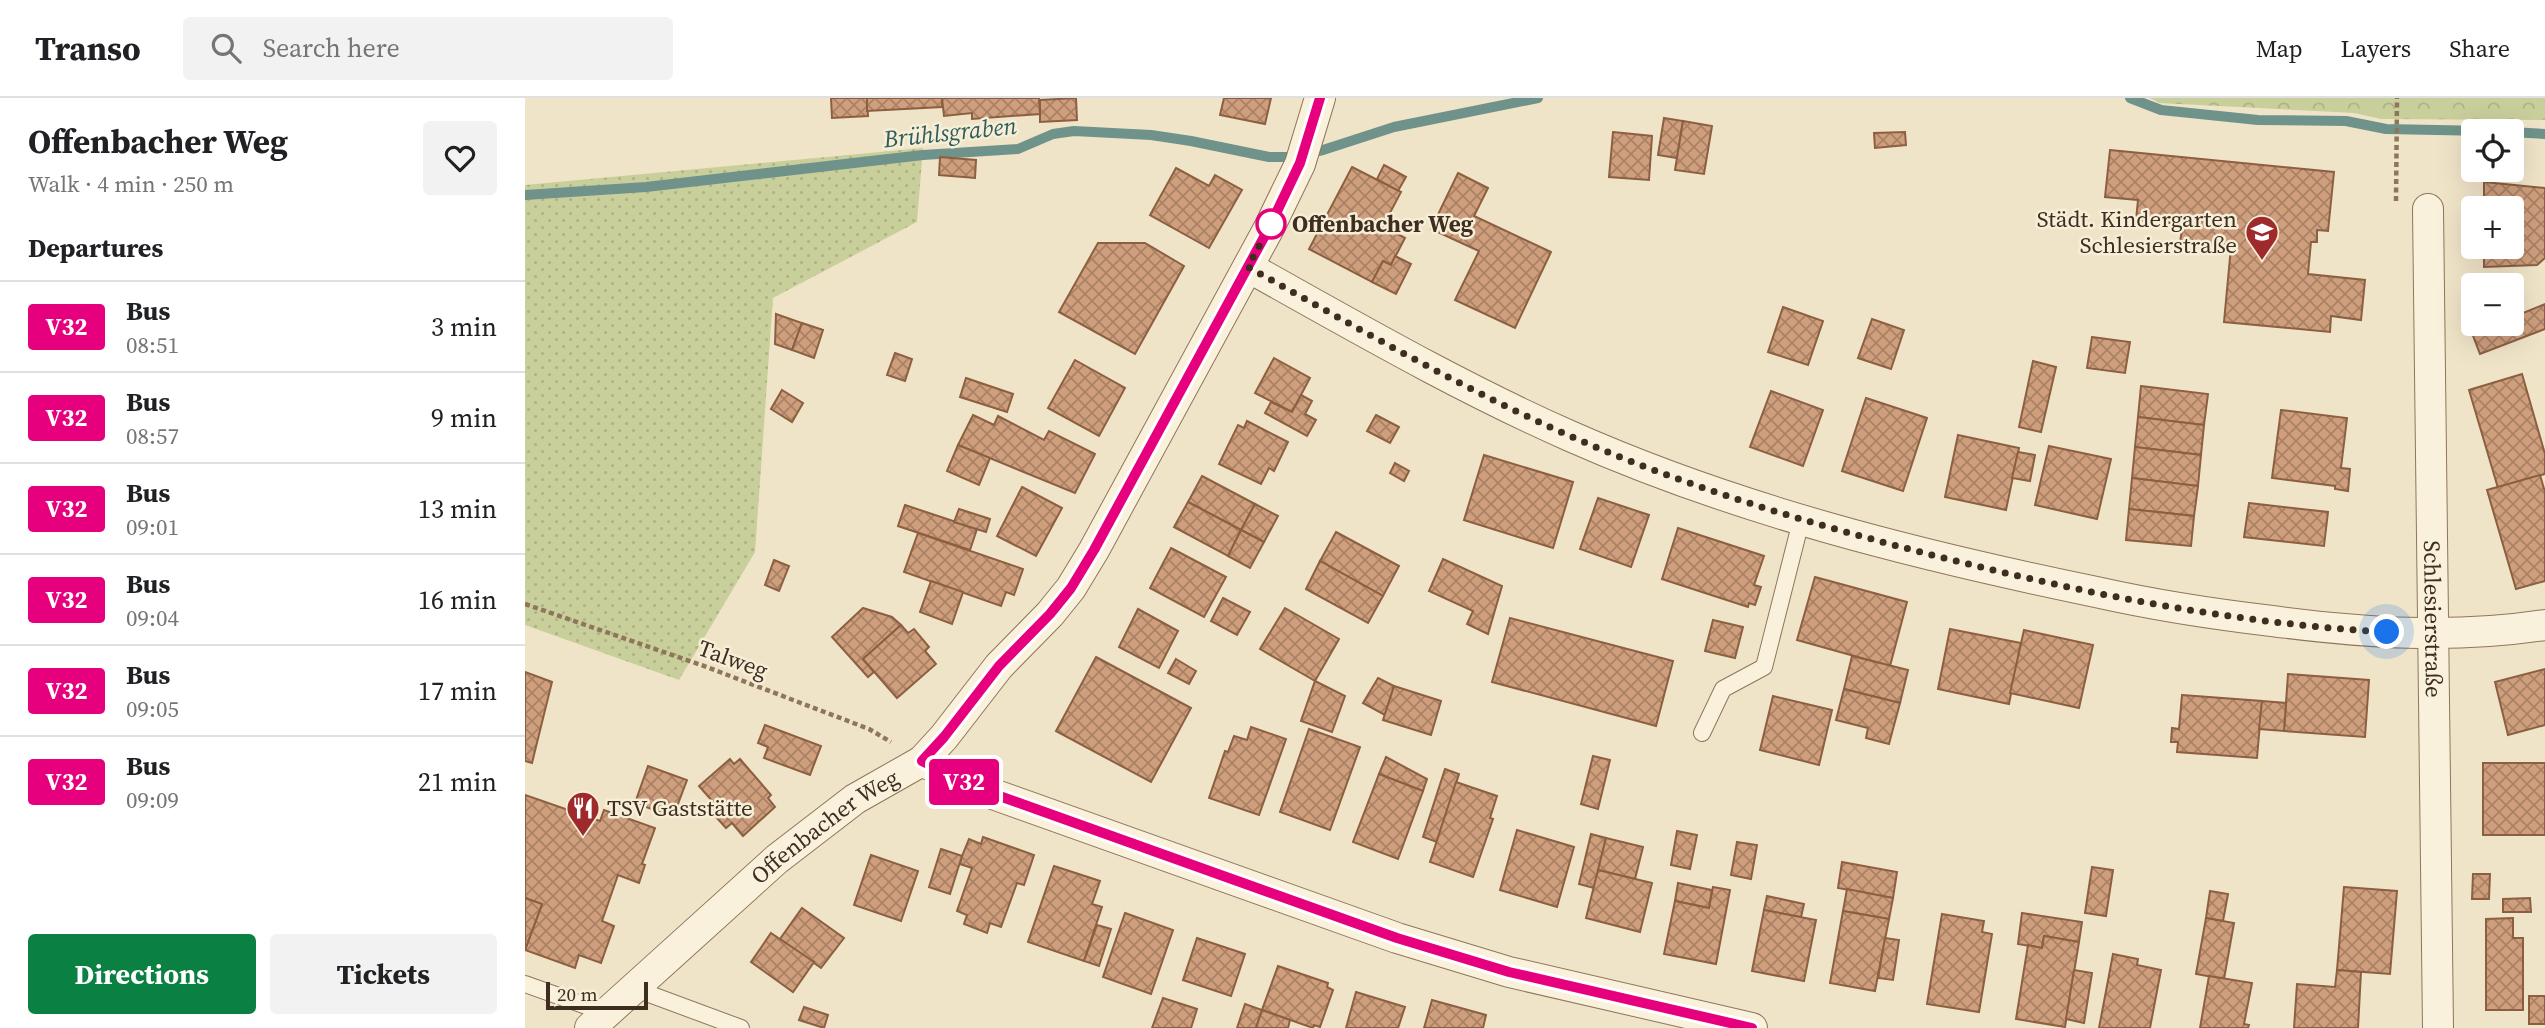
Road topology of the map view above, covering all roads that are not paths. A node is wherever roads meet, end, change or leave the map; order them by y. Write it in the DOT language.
graph roads {
  1 [pos="1320,98"];
  2 [pos="2428,209"];
  3 [pos="1248,267"];
  4 [pos="1801,521"];
  5 [pos="2545,625"];
  6 [pos="2434,635"];
  7 [pos="1702,733"];
  8 [pos="922,761"];
  9 [pos="525,984"];
  10 [pos="633,988"];
  11 [pos="598,1020"];
  12 [pos="741,1028"];
  13 [pos="1752,1028"];
  14 [pos="2438,1028"];
  1 -- 3 [label="street, Offenbacher Weg"];
  2 -- 6 [label="street, Schlesierstraße"];
  3 -- 4 [label="street"];
  3 -- 8 [label="street, Offenbacher Weg"];
  4 -- 6 [label="street"];
  4 -- 7 [label="lane"];
  5 -- 6 [label="street"];
  6 -- 14 [label="street, Schlesierstraße"];
  8 -- 10 [label="street, Offenbacher Weg"];
  8 -- 13 [label="street"];
  9 -- 11 [label="lane"];
  10 -- 11 [label="street, Offenbacher Weg"];
  10 -- 12 [label="lane"];
}
